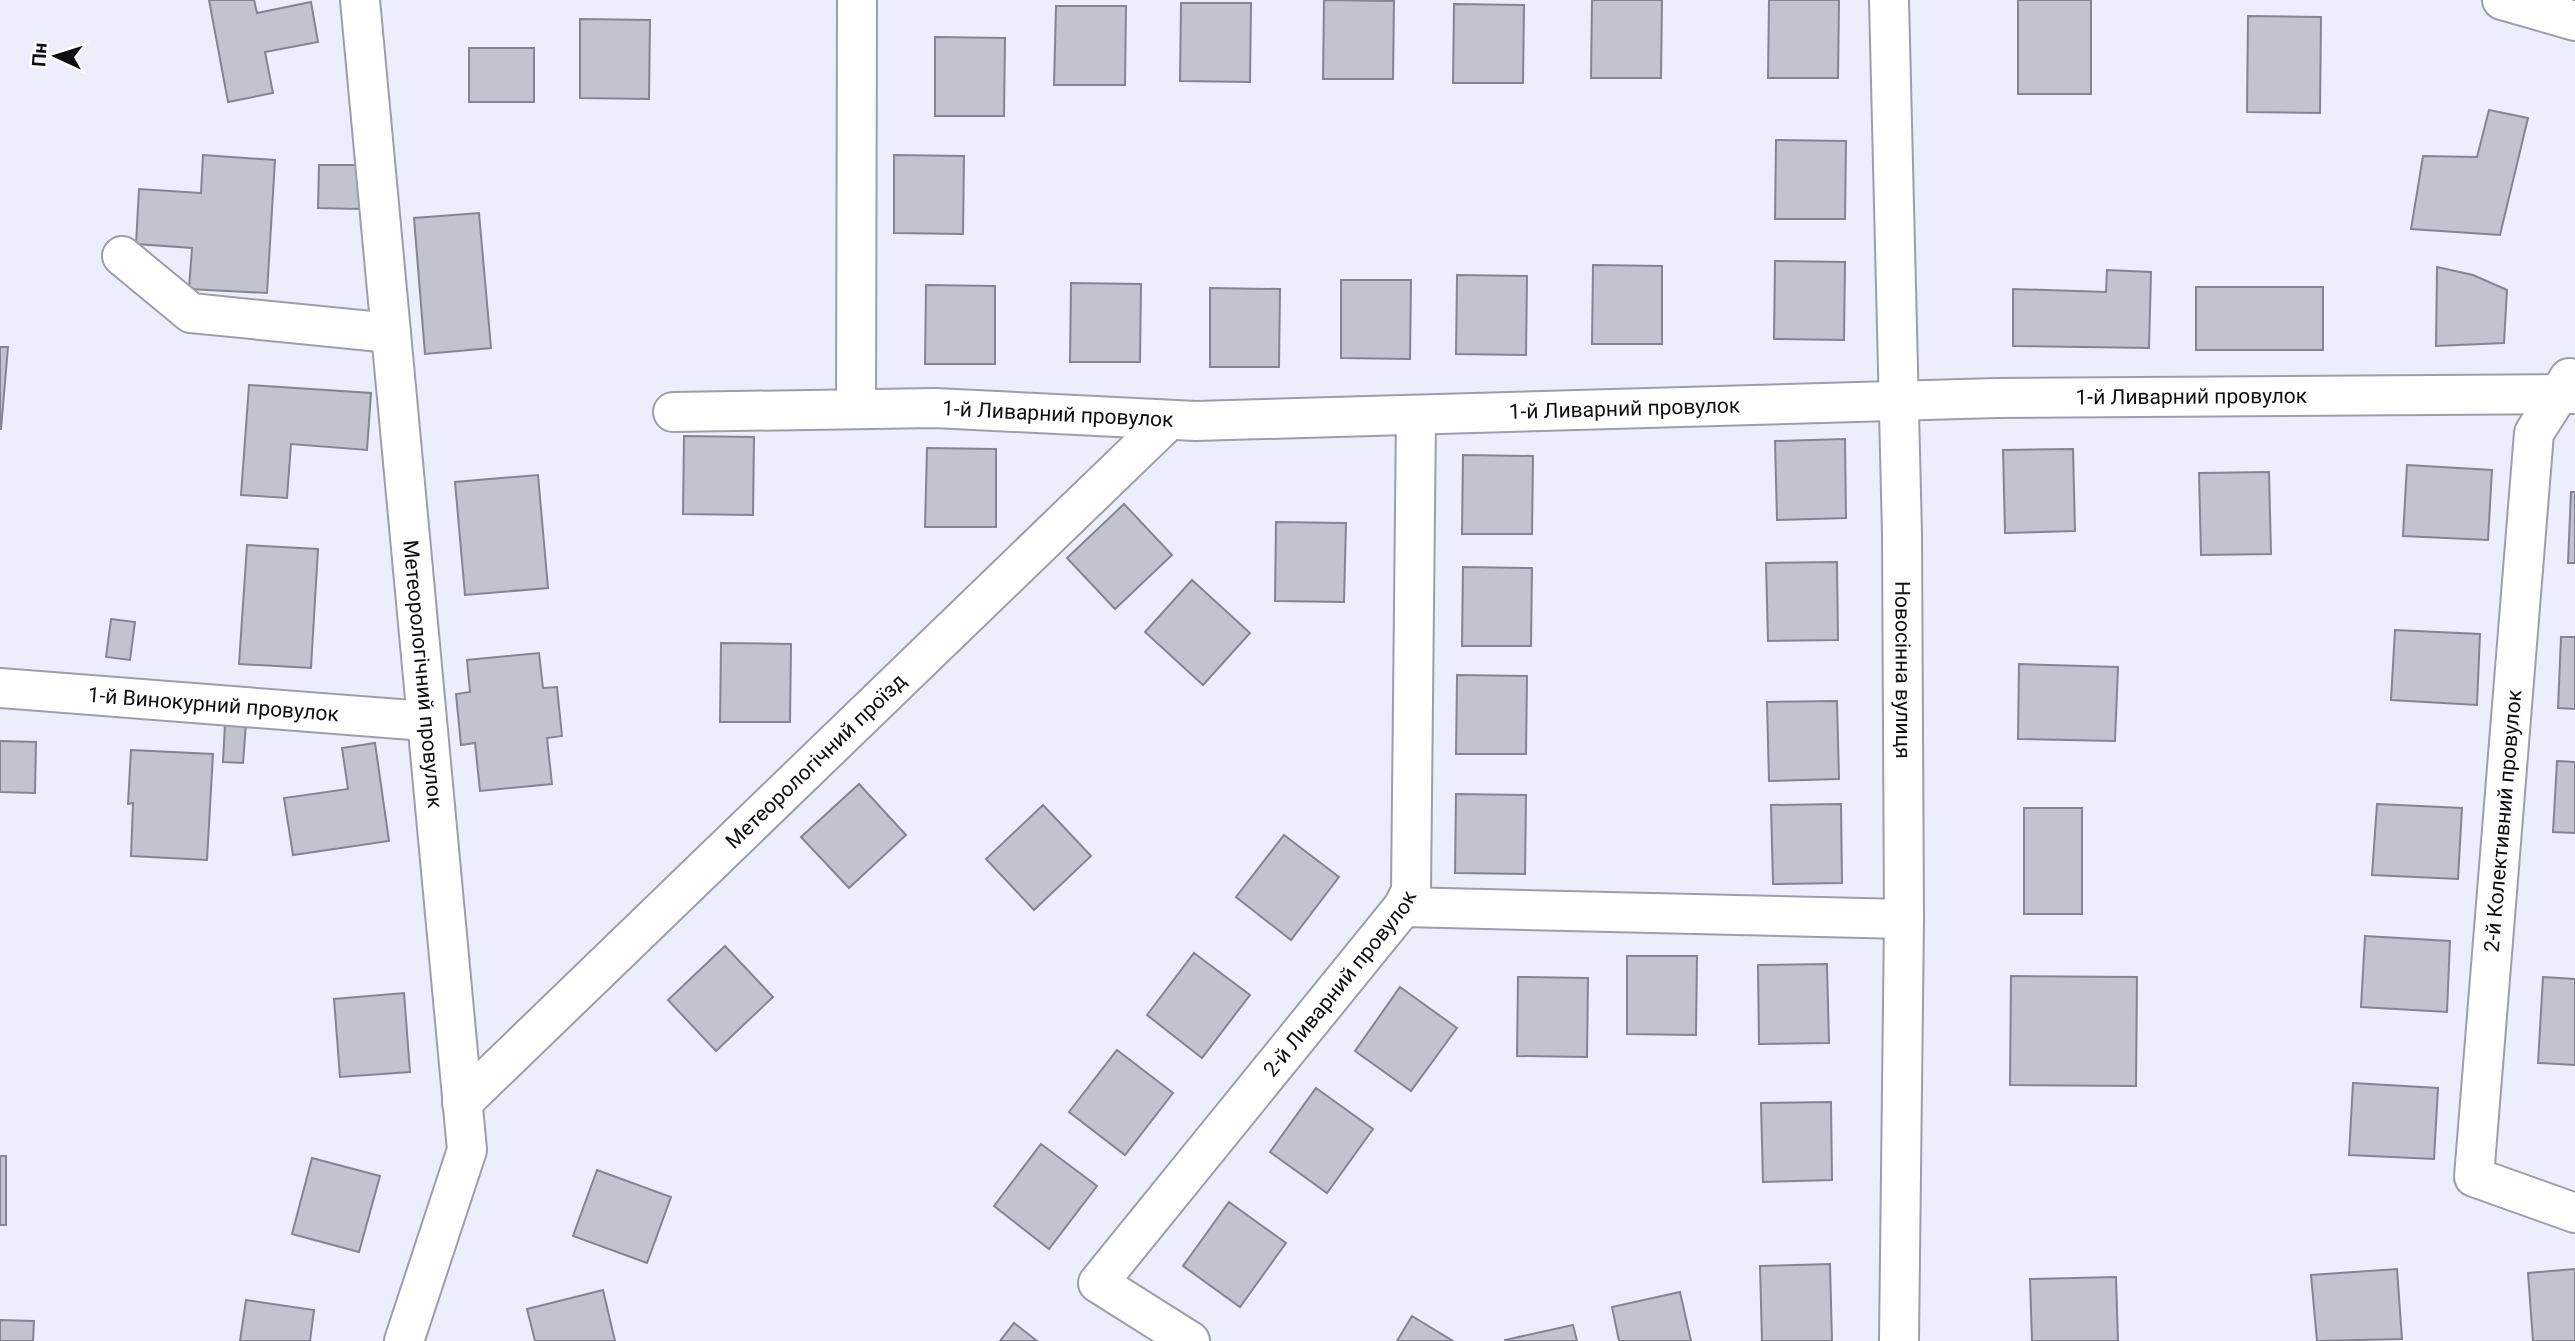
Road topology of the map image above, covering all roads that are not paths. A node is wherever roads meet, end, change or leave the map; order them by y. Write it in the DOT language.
graph roads {
  1 [pos="360,0"];
  2 [pos="857,0"];
  3 [pos="1889,0"];
  4 [pos="2516,2"];
  5 [pos="2575,21"];
  6 [pos="122,257"];
  7 [pos="391,333"];
  8 [pos="2570,386"];
  9 [pos="1899,401"];
  10 [pos="856,409"];
  11 [pos="673,412"];
  12 [pos="1416,415"];
  13 [pos="1169,420"];
  14 [pos="0,688"];
  15 [pos="425,721"];
  16 [pos="1403,907"];
  17 [pos="1904,919"];
  18 [pos="462,1104"];
  19 [pos="2575,1213"];
  20 [pos="404,1341"];
  21 [pos="1190,1341"];
  22 [pos="1899,1341"];
  1 -- 7 [label="street, Метеорологічний провулок"];
  2 -- 10 [label="street"];
  3 -- 9 [label="street, Новосінна вулиця"];
  4 -- 5 [label="street"];
  6 -- 7 [label="street"];
  7 -- 15 [label="street, Метеорологічний провулок"];
  8 -- 9 [label="street, 1-й Ливарний провулок"];
  8 -- 19 [label="street, 2-й Колективний провулок"];
  9 -- 12 [label="street, 1-й Ливарний провулок"];
  9 -- 17 [label="street, Новосінна вулиця"];
  10 -- 11 [label="street, 1-й Ливарний провулок"];
  10 -- 13 [label="street, 1-й Ливарний провулок"];
  12 -- 13 [label="street, 1-й Ливарний провулок"];
  12 -- 16 [label="street, 2-й Ливарний провулок"];
  13 -- 18 [label="street, Метеорологічний проїзд"];
  14 -- 15 [label="street, 1-й Винокурний провулок"];
  15 -- 18 [label="street, Метеорологічний провулок"];
  16 -- 17 [label="street"];
  16 -- 21 [label="street, 2-й Ливарний провулок"];
  17 -- 22 [label="street, Новосінна вулиця"];
  18 -- 20 [label="street, Метеорологічний провулок"];
}
